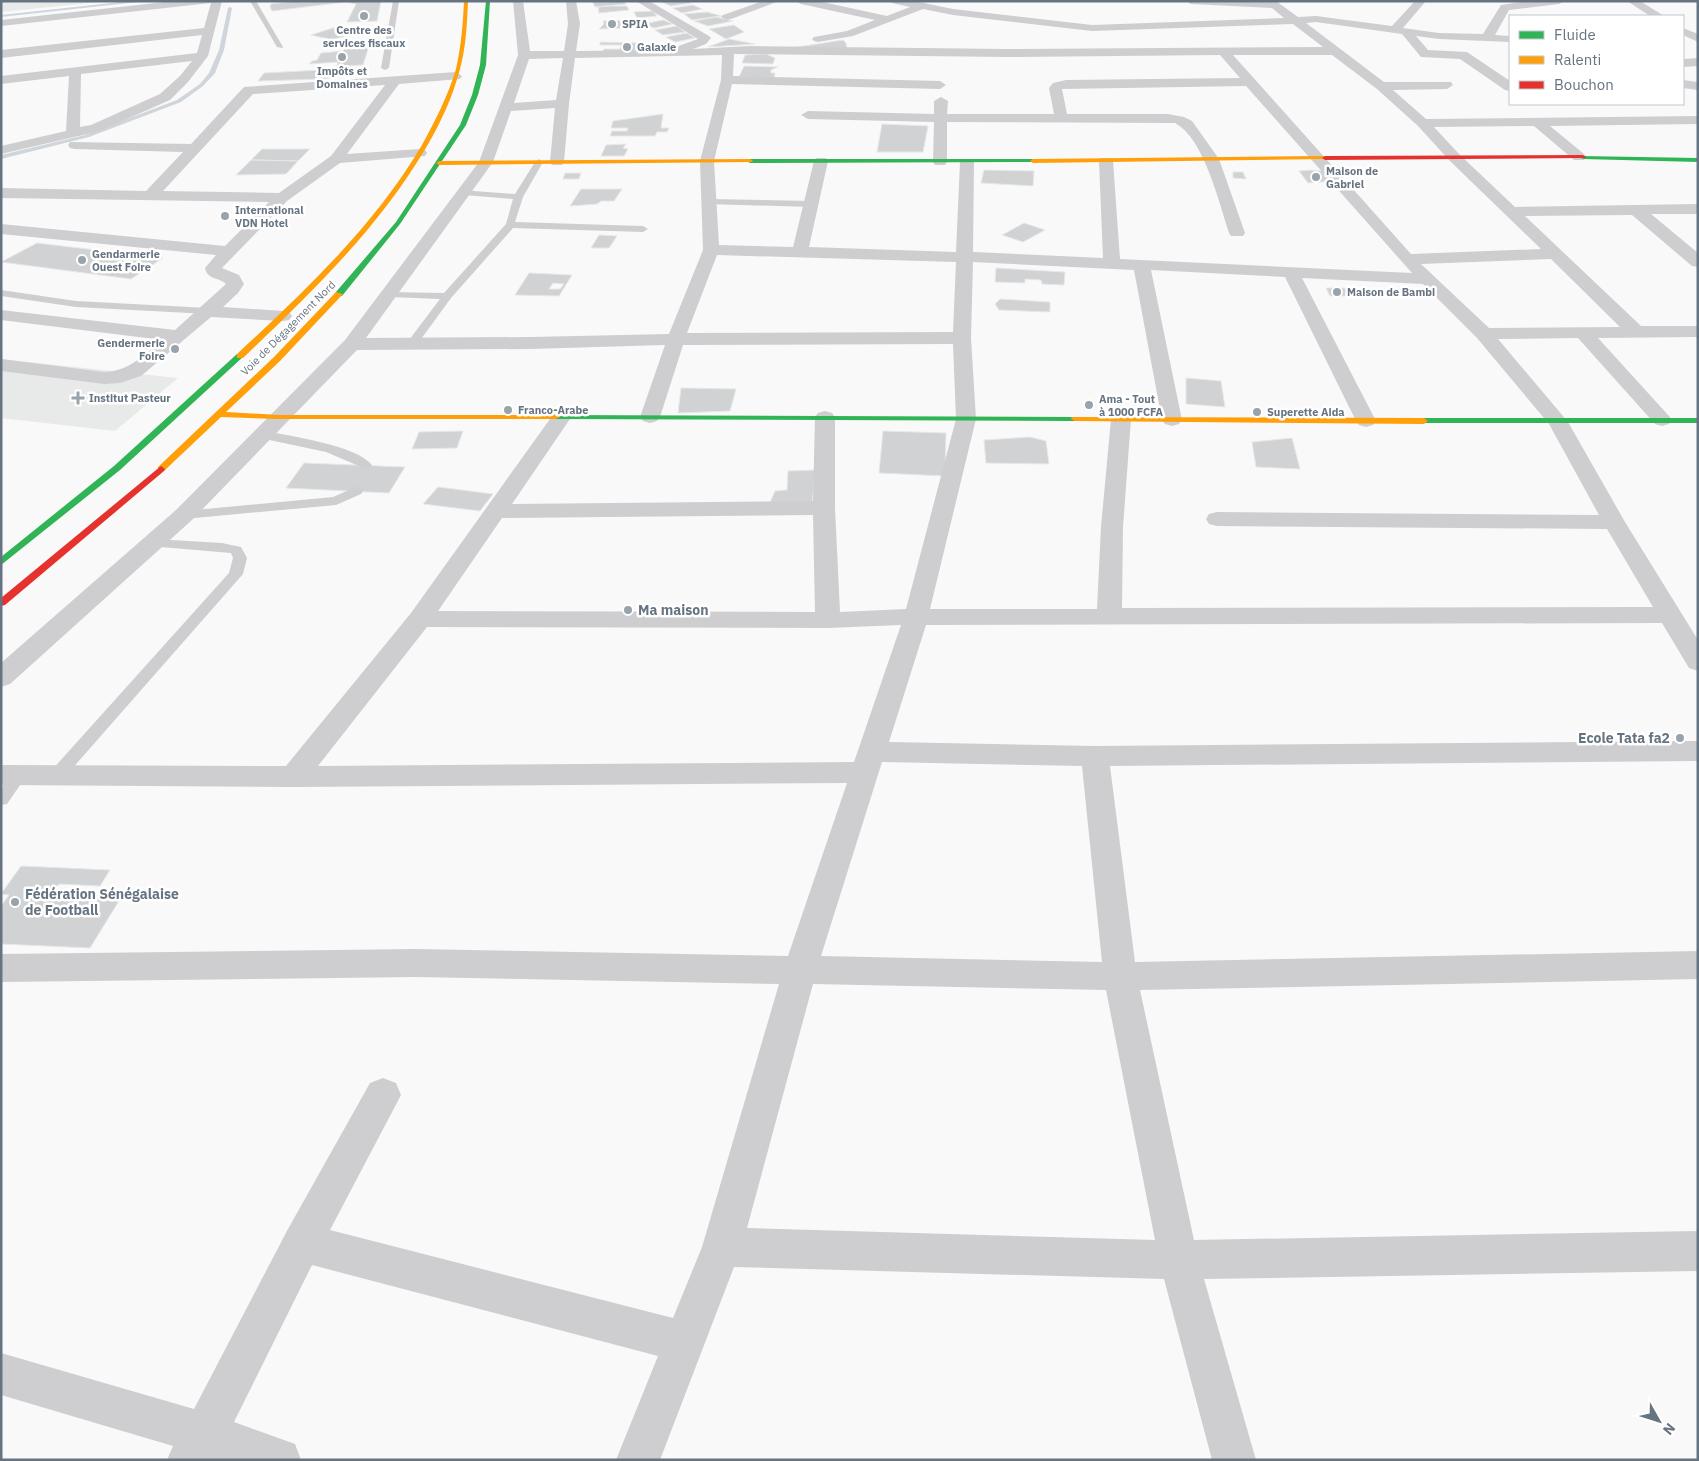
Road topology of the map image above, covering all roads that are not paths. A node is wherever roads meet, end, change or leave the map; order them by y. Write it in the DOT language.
graph roads {
  1 [pos="207,1"];
  2 [pos="217,1"];
  3 [pos="253,1"];
  4 [pos="396,1"];
  5 [pos="466,1"];
  6 [pos="488,1"];
  7 [pos="518,1"];
  8 [pos="571,1"];
  9 [pos="774,1"];
  10 [pos="801,1"];
  11 [pos="896,1"];
  12 [pos="1191,1"];
  13 [pos="1421,1"];
  14 [pos="1559,1"];
  15 [pos="1632,1"];
  16 [pos="647,2"];
  17 [pos="1271,3"];
  18 [pos="925,4"];
  19 [pos="1504,4"];
  20 [pos="1036,8"];
  21 [pos="1326,9"];
  22 [pos="1656,15"];
  23 [pos="727,17"];
  24 [pos="886,19"];
  25 [pos="1316,19"];
  26 [pos="1294,21"];
  27 [pos="1,23"];
  28 [pos="1025,24"];
  29 [pos="1400,30"];
  30 [pos="207,31"];
  31 [pos="1487,38"];
  32 [pos="1509,39"];
  33 [pos="280,47"];
  34 [pos="750,50"];
  35 [pos="1223,51"];
  36 [pos="1333,51"];
  37 [pos="728,52"];
  38 [pos="943,52"];
  39 [pos="1,54"];
  40 [pos="570,54"];
  41 [pos="672,54"];
  42 [pos="524,55"];
  43 [pos="202,56"];
  44 [pos="1684,62"];
  45 [pos="1698,62"];
  46 [pos="385,68"];
  47 [pos="75,71"];
  48 [pos="456,76"];
  49 [pos="396,79"];
  50 [pos="1,80"];
  51 [pos="727,80"];
  52 [pos="1249,82"];
  53 [pos="1684,84"];
  54 [pos="940,85"];
  55 [pos="1381,86"];
  56 [pos="1447,86"];
  57 [pos="1509,86"];
  58 [pos="1698,86"];
  59 [pos="562,104"];
  60 [pos="506,107"];
  61 [pos="1633,108"];
  62 [pos="808,115"];
  63 [pos="1540,115"];
  64 [pos="1061,117"];
  65 [pos="942,118"];
  66 [pos="1652,120"];
  67 [pos="1698,120"];
  68 [pos="1423,123"];
  69 [pos="74,140"];
  70 [pos="194,148"];
  71 [pos="1,150"];
  72 [pos="420,153"];
  73 [pos="1579,157"];
  74 [pos="1316,158"];
  75 [pos="1455,158"];
  76 [pos="336,159"];
  77 [pos="1212,159"];
  78 [pos="707,160"];
  79 [pos="1698,160"];
  80 [pos="821,161"];
  81 [pos="1106,161"];
  82 [pos="486,162"];
  83 [pos="539,162"];
  84 [pos="557,162"];
  85 [pos="940,162"];
  86 [pos="967,162"];
  87 [pos="439,163"];
  88 [pos="464,192"];
  89 [pos="1,193"];
  90 [pos="151,195"];
  91 [pos="518,197"];
  92 [pos="282,198"];
  93 [pos="710,202"];
  94 [pos="812,204"];
  95 [pos="1698,209"];
  96 [pos="1636,210"];
  97 [pos="1510,212"];
  98 [pos="510,225"];
  99 [pos="642,229"];
  100 [pos="1237,233"];
  101 [pos="4,236"];
  102 [pos="711,250"];
  103 [pos="229,251"];
  104 [pos="800,251"];
  105 [pos="1553,254"];
  106 [pos="964,258"];
  107 [pos="1407,258"];
  108 [pos="1698,262"];
  109 [pos="1112,264"];
  110 [pos="1142,264"];
  111 [pos="1291,273"];
  112 [pos="1428,279"];
  113 [pos="1,293"];
  114 [pos="390,294"];
  115 [pos="447,296"];
  116 [pos="208,311"];
  117 [pos="1,315"];
  118 [pos="283,316"];
  119 [pos="1635,331"];
  120 [pos="1698,331"];
  121 [pos="1582,332"];
  122 [pos="1484,334"];
  123 [pos="179,336"];
  124 [pos="962,338"];
  125 [pos="676,339"];
  126 [pos="352,344"];
  127 [pos="412,344"];
  128 [pos="1,365"];
  129 [pos="219,414"];
  130 [pos="562,416"];
  131 [pos="279,417"];
  132 [pos="650,417"];
  133 [pos="825,417"];
  134 [pos="966,419"];
  135 [pos="1121,419"];
  136 [pos="1172,420"];
  137 [pos="1662,420"];
  138 [pos="1698,420"];
  139 [pos="1366,421"];
  140 [pos="1558,422"];
  141 [pos="264,435"];
  142 [pos="366,465"];
  143 [pos="356,491"];
  144 [pos="824,508"];
  145 [pos="495,511"];
  146 [pos="184,515"];
  147 [pos="1217,519"];
  148 [pos="1614,522"];
  149 [pos="154,543"];
  150 [pos="1,562"];
  151 [pos="1,603"];
  152 [pos="1669,615"];
  153 [pos="1108,616"];
  154 [pos="916,617"];
  155 [pos="420,619"];
  156 [pos="828,620"];
  157 [pos="1698,662"];
  158 [pos="1,678"];
  159 [pos="1698,751"];
  160 [pos="1095,756"];
  161 [pos="868,762"];
  162 [pos="10,775"];
  163 [pos="57,775"];
  164 [pos="294,777"];
  165 [pos="1,799"];
  166 [pos="1698,965"];
  167 [pos="1,968"];
  168 [pos="800,970"];
  169 [pos="1120,976"];
  170 [pos="383,1095"];
  171 [pos="302,1243"];
  172 [pos="722,1247"];
  173 [pos="1698,1251"];
  174 [pos="1179,1260"];
  175 [pos="686,1342"];
  176 [pos="1,1374"];
  177 [pos="197,1447"];
  178 [pos="279,1460"];
  179 [pos="638,1460"];
  180 [pos="1234,1460"];
  1 -- 27 [label="street"];
  2 -- 30 [label="street"];
  3 -- 33 [label="lane"];
  4 -- 46 [label="lane"];
  5 -- 48 [label="main road, Voie de Dégagement Nord"];
  6 -- 87 [label="main road, Voie de Dégagement Nord"];
  7 -- 42 [label="street"];
  8 -- 40 [label="street"];
  9 -- 23 [label="street"];
  10 -- 24 [label="street"];
  11 -- 18 [label="street"];
  12 -- 17 [label="street"];
  13 -- 29 [label="street"];
  14 -- 19 [label="street"];
  15 -- 22 [label="street"];
  16 -- 41 [label="street"];
  17 -- 26 [label="street"];
  18 -- 24 [label="street"];
  18 -- 28 [label="street"];
  19 -- 31 [label="street"];
  20 -- 28 [label="street"];
  21 -- 25 [label="street"];
  24 -- 34 [label="street"];
  25 -- 26 [label="street"];
  25 -- 29 [label="street"];
  26 -- 28 [label="street"];
  26 -- 36 [label="street"];
  29 -- 31 [label="street"];
  29 -- 57 [label="street"];
  30 -- 39 [label="street"];
  30 -- 43 [label="street"];
  31 -- 32 [label="street"];
  34 -- 37 [label="street"];
  34 -- 38 [label="street"];
  35 -- 36 [label="street"];
  35 -- 38 [label="street"];
  35 -- 52 [label="street"];
  36 -- 55 [label="street"];
  37 -- 41 [label="street"];
  37 -- 51 [label="street"];
  38 -- 54 [label="street"];
  40 -- 41 [label="street"];
  40 -- 42 [label="street"];
  40 -- 59 [label="street"];
  42 -- 60 [label="street"];
  43 -- 47 [label="street"];
  43 -- 69 [label="street"];
  44 -- 45 [label="street"];
  47 -- 50 [label="street"];
  47 -- 69 [label="street"];
  48 -- 49 [label="street"];
  48 -- 72 [label="main road, Voie de Dégagement Nord"];
  49 -- 70 [label="street"];
  49 -- 76 [label="street"];
  51 -- 54 [label="street"];
  51 -- 78 [label="street"];
  52 -- 64 [label="street"];
  52 -- 74 [label="street"];
  53 -- 58 [label="street"];
  54 -- 65 [label="street"];
  55 -- 56 [label="street"];
  55 -- 68 [label="street"];
  59 -- 60 [label="street"];
  59 -- 84 [label="street"];
  60 -- 82 [label="street"];
  61 -- 66 [label="street"];
  62 -- 65 [label="street"];
  63 -- 66 [label="street"];
  63 -- 68 [label="street"];
  63 -- 73 [label="street"];
  64 -- 65 [label="street"];
  64 -- 77 [label="street"];
  65 -- 85 [label="street"];
  66 -- 67 [label="street"];
  68 -- 75 [label="street"];
  69 -- 70 [label="street"];
  69 -- 71 [label="street"];
  70 -- 90 [label="street"];
  72 -- 76 [label="street"];
  72 -- 118 [label="main road, Voie de Dégagement Nord"];
  73 -- 75 [label="main road"];
  73 -- 79 [label="main road"];
  74 -- 75 [label="main road"];
  74 -- 77 [label="main road"];
  74 -- 107 [label="street"];
  75 -- 97 [label="street"];
  76 -- 92 [label="street"];
  77 -- 81 [label="main road"];
  77 -- 100 [label="street"];
  78 -- 80 [label="main road"];
  78 -- 84 [label="main road"];
  78 -- 93 [label="street"];
  80 -- 85 [label="main road"];
  80 -- 94 [label="street"];
  81 -- 86 [label="main road"];
  81 -- 109 [label="street"];
  82 -- 83 [label="main road"];
  82 -- 87 [label="main road"];
  82 -- 88 [label="street"];
  83 -- 84 [label="main road"];
  83 -- 91 [label="lane"];
  85 -- 86 [label="main road"];
  86 -- 106 [label="street"];
  87 -- 129 [label="main road, Voie de Dégagement Nord"];
  88 -- 91 [label="lane"];
  88 -- 114 [label="street"];
  89 -- 90 [label="street"];
  90 -- 92 [label="street"];
  91 -- 98 [label="lane"];
  92 -- 103 [label="street"];
  93 -- 94 [label="lane"];
  93 -- 102 [label="street"];
  94 -- 104 [label="street"];
  95 -- 96 [label="street"];
  96 -- 97 [label="street"];
  96 -- 108 [label="street"];
  97 -- 105 [label="street"];
  98 -- 99 [label="lane"];
  98 -- 115 [label="lane"];
  101 -- 103 [label="street"];
  102 -- 104 [label="street"];
  102 -- 125 [label="street"];
  103 -- 116 [label="street"];
  104 -- 106 [label="street"];
  105 -- 107 [label="street"];
  105 -- 119 [label="street"];
  106 -- 109 [label="street"];
  106 -- 124 [label="street"];
  107 -- 112 [label="street"];
  109 -- 110 [label="street"];
  110 -- 111 [label="street"];
  110 -- 136 [label="street"];
  111 -- 112 [label="street"];
  111 -- 139 [label="street"];
  112 -- 122 [label="street"];
  113 -- 116 [label="lane"];
  114 -- 115 [label="lane"];
  114 -- 126 [label="street"];
  115 -- 127 [label="lane"];
  116 -- 118 [label="street"];
  116 -- 123 [label="street"];
  117 -- 123 [label="street"];
  118 -- 150 [label="main road, Voie de Dégagement Nord"];
  119 -- 120 [label="street"];
  119 -- 121 [label="street"];
  121 -- 122 [label="street"];
  121 -- 137 [label="street"];
  122 -- 140 [label="street"];
  123 -- 128 [label="street"];
  124 -- 125 [label="street"];
  124 -- 134 [label="street"];
  125 -- 127 [label="street"];
  125 -- 132 [label="street"];
  126 -- 127 [label="street"];
  126 -- 131 [label="street"];
  129 -- 131 [label="main road"];
  129 -- 151 [label="main road, Voie de Dégagement Nord"];
  130 -- 131 [label="main road"];
  130 -- 132 [label="main road"];
  130 -- 145 [label="street"];
  131 -- 141 [label="street"];
  132 -- 133 [label="main road"];
  133 -- 134 [label="main road"];
  133 -- 144 [label="street"];
  134 -- 135 [label="main road"];
  134 -- 154 [label="street"];
  135 -- 136 [label="main road"];
  135 -- 153 [label="street"];
  136 -- 139 [label="main road"];
  137 -- 138 [label="main road"];
  137 -- 140 [label="main road"];
  139 -- 140 [label="main road"];
  140 -- 148 [label="street"];
  141 -- 142 [label="lane"];
  141 -- 146 [label="street"];
  143 -- 146 [label="lane"];
  144 -- 145 [label="street"];
  144 -- 156 [label="street"];
  145 -- 155 [label="street"];
  146 -- 149 [label="street"];
  147 -- 148 [label="street"];
  148 -- 152 [label="street"];
  149 -- 158 [label="street"];
  149 -- 163 [label="lane"];
  152 -- 153 [label="street"];
  152 -- 157 [label="street"];
  153 -- 154 [label="street"];
  154 -- 156 [label="street"];
  154 -- 161 [label="street"];
  155 -- 156 [label="street"];
  155 -- 164 [label="street"];
  159 -- 160 [label="street"];
  160 -- 161 [label="street"];
  160 -- 169 [label="street"];
  161 -- 164 [label="street"];
  161 -- 168 [label="street"];
  162 -- 163 [label="street"];
  162 -- 165 [label="lane"];
  163 -- 164 [label="street"];
  166 -- 169 [label="street"];
  167 -- 168 [label="street"];
  168 -- 169 [label="street"];
  168 -- 172 [label="street"];
  169 -- 174 [label="street"];
  170 -- 171 [label="street"];
  171 -- 175 [label="street"];
  171 -- 177 [label="street"];
  172 -- 174 [label="street"];
  172 -- 175 [label="street"];
  173 -- 174 [label="street"];
  174 -- 180 [label="street"];
  175 -- 179 [label="street"];
  176 -- 177 [label="street"];
  177 -- 178 [label="street"];
}
